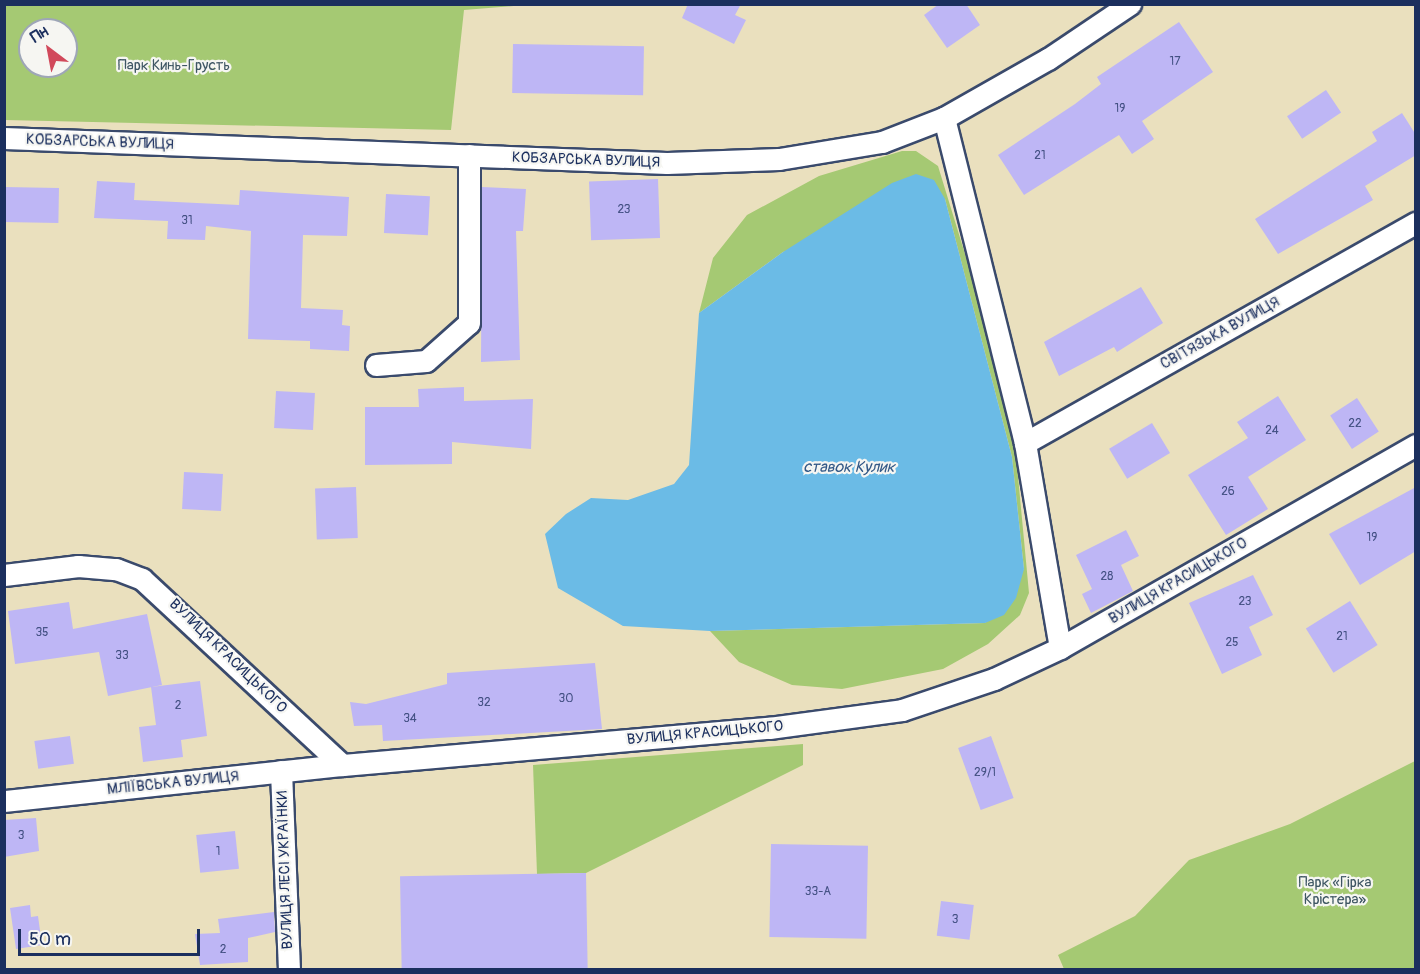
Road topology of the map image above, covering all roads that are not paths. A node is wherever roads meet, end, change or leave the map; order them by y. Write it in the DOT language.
graph roads {
  1 [pos="1130,4"];
  2 [pos="944,118"];
  3 [pos="4,138"];
  4 [pos="469,155"];
  5 [pos="1416,223"];
  6 [pos="376,365"];
  7 [pos="1025,443"];
  8 [pos="1416,445"];
  9 [pos="4,575"];
  10 [pos="1060,648"];
  11 [pos="342,765"];
  12 [pos="281,771"];
  13 [pos="4,801"];
  14 [pos="289,969"];
  1 -- 2 [label="street, КОБЗАРСЬКА ВУЛИЦЯ"];
  2 -- 4 [label="street, КОБЗАРСЬКА ВУЛИЦЯ"];
  2 -- 7 [label="street"];
  3 -- 4 [label="street, КОБЗАРСЬКА ВУЛИЦЯ"];
  4 -- 6 [label="street"];
  5 -- 7 [label="street, СВІТЯЗЬКА ВУЛИЦЯ"];
  7 -- 10 [label="street"];
  8 -- 10 [label="street, ВУЛИЦЯ КРАСИЦЬКОГО"];
  9 -- 11 [label="street, ВУЛИЦЯ КРАСИЦЬКОГО"];
  10 -- 11 [label="street, ВУЛИЦЯ КРАСИЦЬКОГО"];
  11 -- 12 [label="street, МЛІЇВСЬКА ВУЛИЦЯ"];
  12 -- 13 [label="street, МЛІЇВСЬКА ВУЛИЦЯ"];
  12 -- 14 [label="street, ВУЛИЦЯ ЛЕСІ УКРАЇНКИ"];
}
